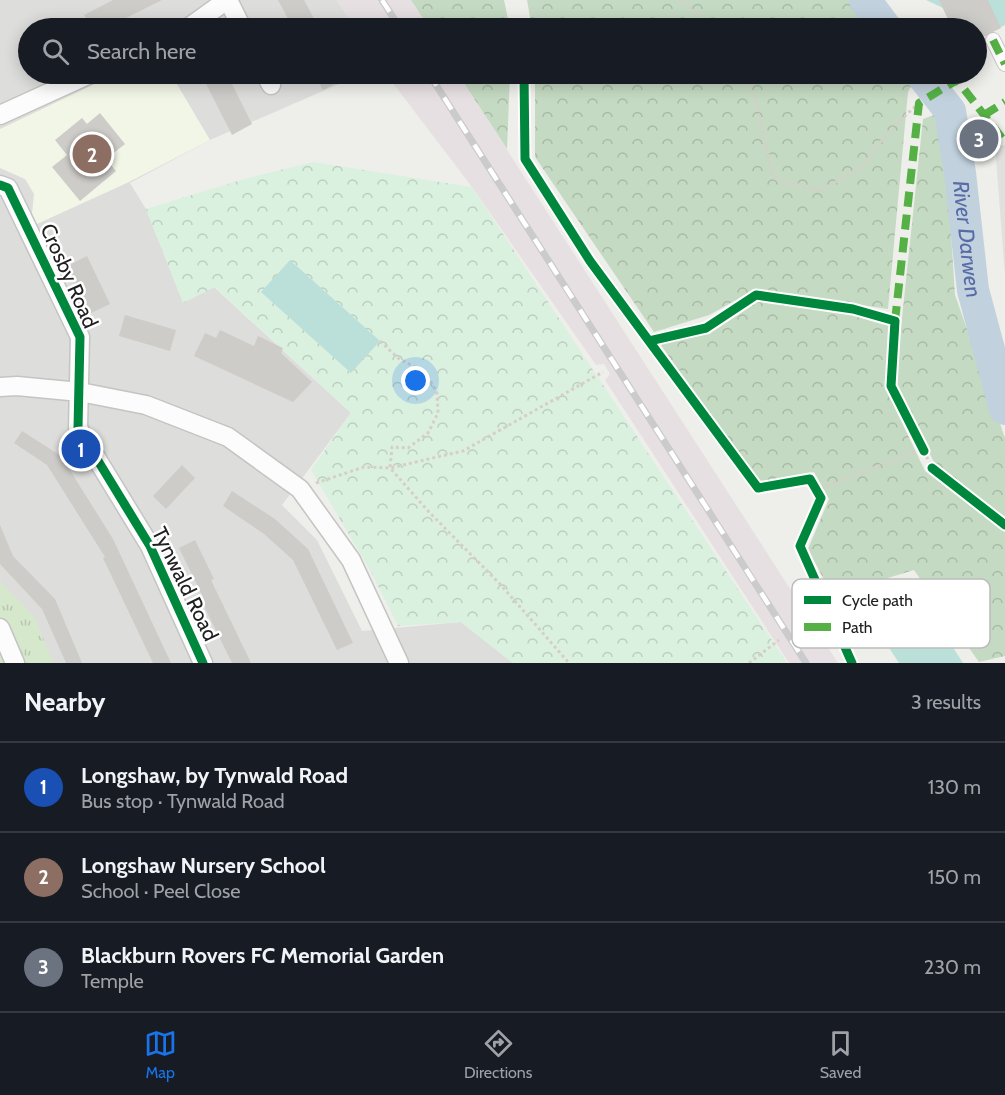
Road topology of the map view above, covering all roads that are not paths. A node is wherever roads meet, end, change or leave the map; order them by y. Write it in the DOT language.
graph roads {
  1 [pos="227,0"];
  2 [pos="202,18"];
  3 [pos="237,18"];
  4 [pos="993,40"];
  5 [pos="1005,64"];
  6 [pos="68,84"];
  7 [pos="0,115"];
  8 [pos="0,185"];
  9 [pos="0,387"];
  10 [pos="80,392"];
  11 [pos="0,628"];
  12 [pos="393,659"];
  13 [pos="15,663"];
  14 [pos="203,663"];
  1 -- 2 [label="street"];
  1 -- 3 [label="street"];
  4 -- 5 [label="street"];
  6 -- 7 [label="street"];
  8 -- 10 [label="street, Crosby Road"];
  9 -- 10 [label="street"];
  10 -- 12 [label="street"];
  10 -- 14 [label="street, Tynwald Road"];
  11 -- 13 [label="street"];
}
